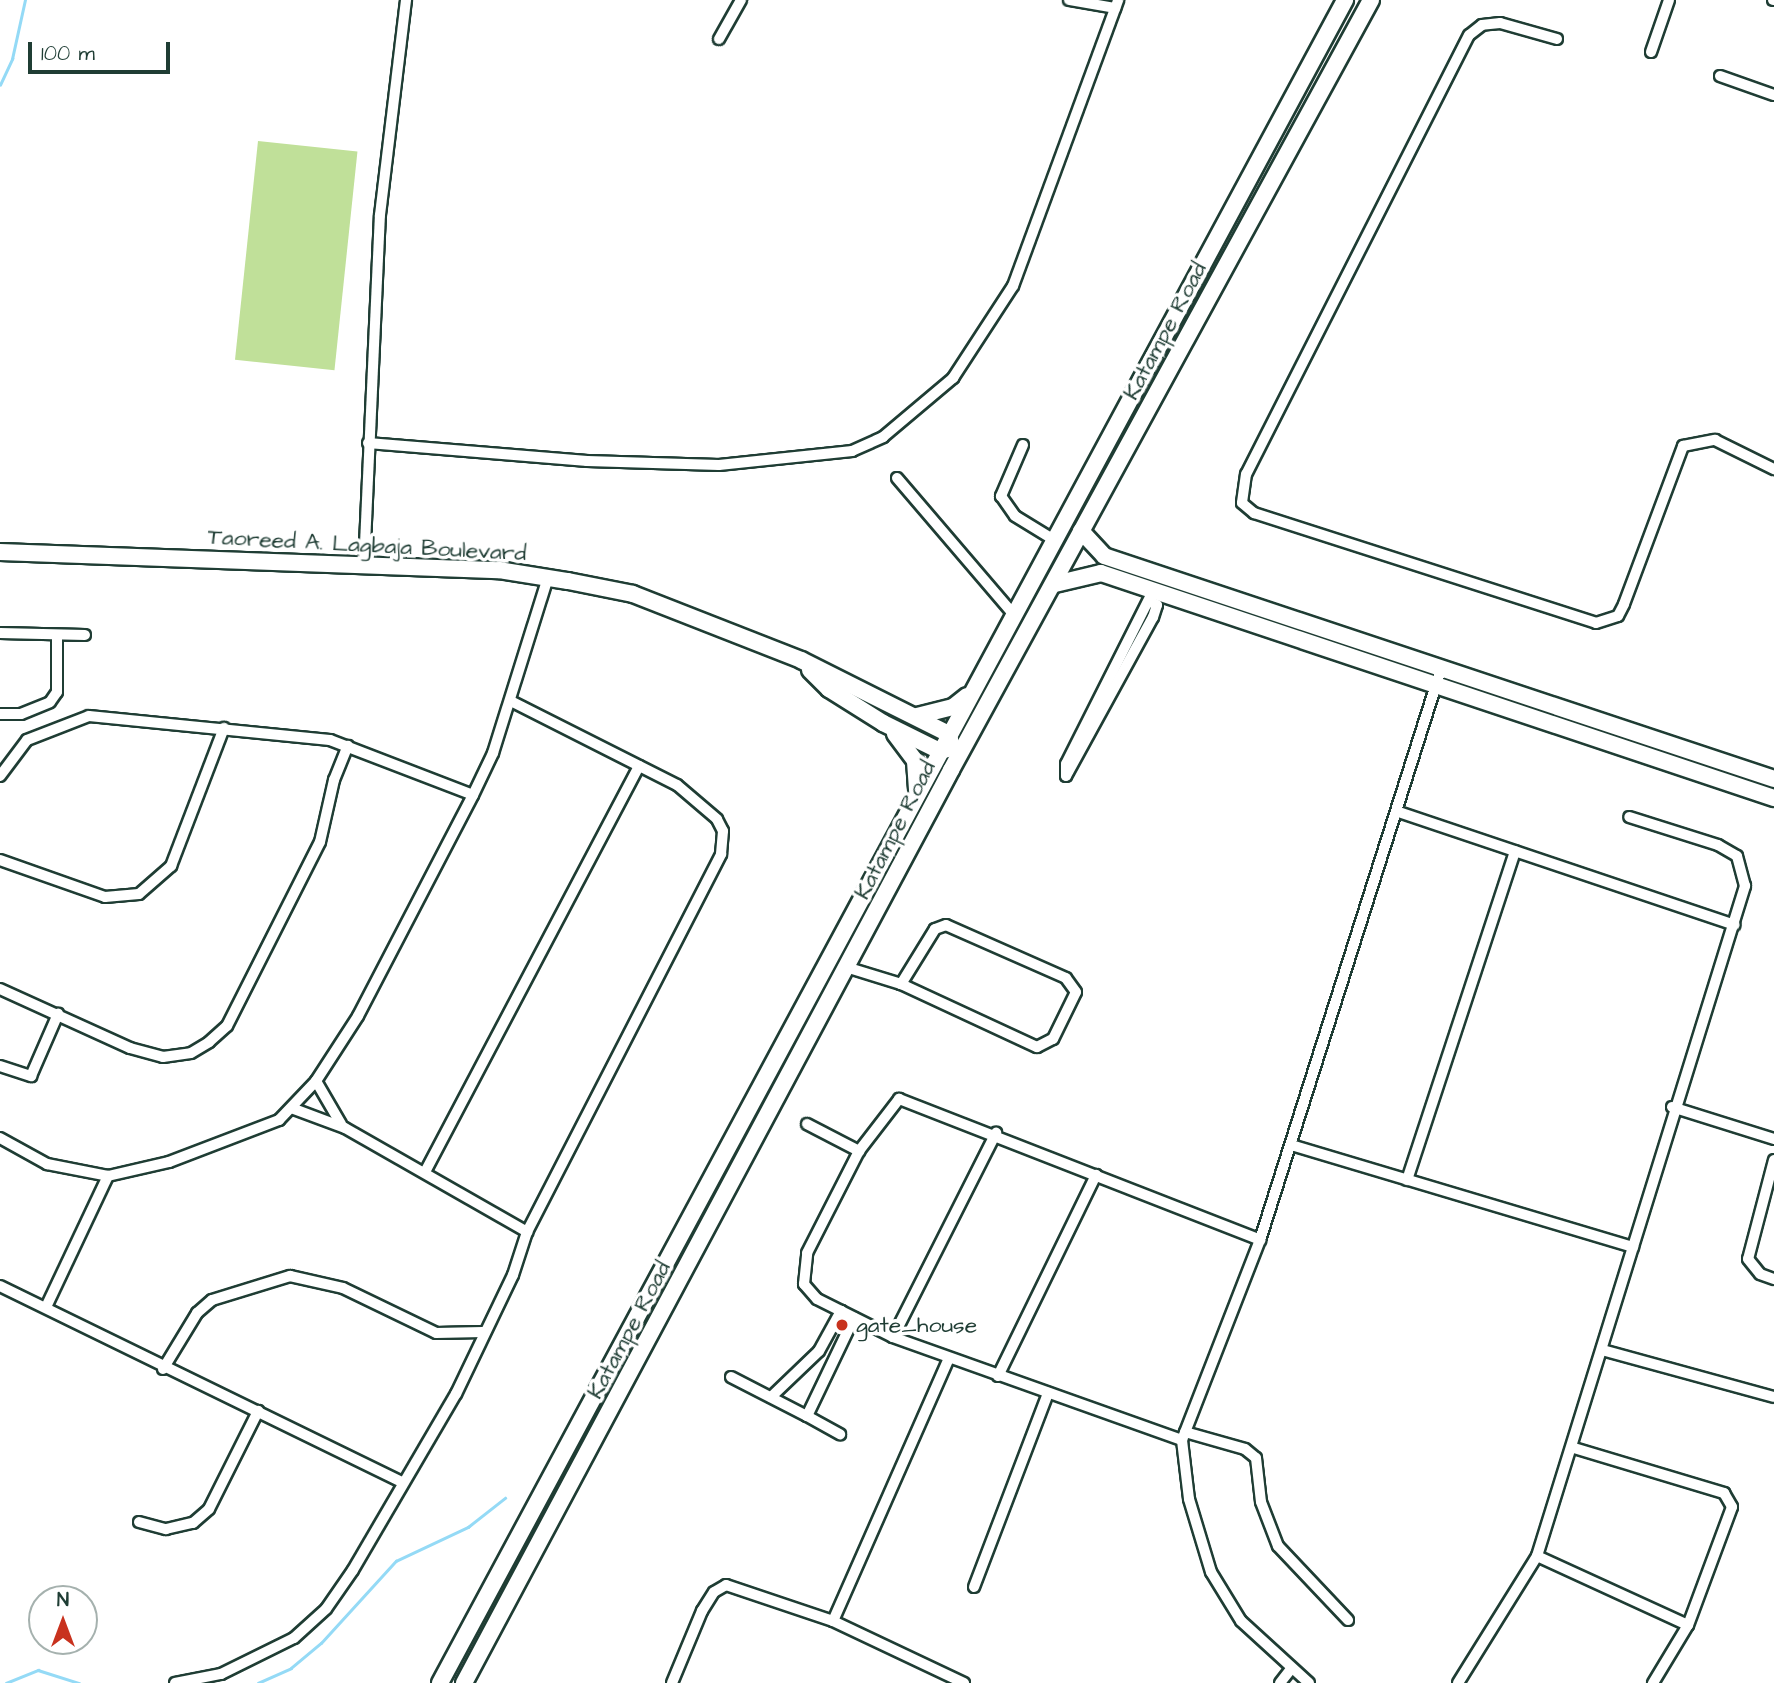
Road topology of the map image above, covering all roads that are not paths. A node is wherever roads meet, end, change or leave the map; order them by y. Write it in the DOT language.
graph roads {
  1 [pos="406,0"];
  2 [pos="741,0"];
  3 [pos="1069,0"];
  4 [pos="1345,0"];
  5 [pos="1371,0"];
  6 [pos="1669,0"];
  7 [pos="1117,4"];
  8 [pos="719,39"];
  9 [pos="1557,39"];
  10 [pos="1651,52"];
  11 [pos="1720,76"];
  12 [pos="1774,95"];
  13 [pos="1233,210"];
  14 [pos="1251,220"];
  15 [pos="368,443"];
  16 [pos="1023,444"];
  17 [pos="1774,469"];
  18 [pos="897,478"];
  19 [pos="1081,531"];
  20 [pos="1054,540"];
  21 [pos="0,552"];
  22 [pos="364,566"];
  23 [pos="548,578"];
  24 [pos="1055,584"];
  25 [pos="1152,595"];
  26 [pos="1013,614"];
  27 [pos="0,633"];
  28 [pos="57,635"];
  29 [pos="85,635"];
  30 [pos="801,660"];
  31 [pos="1441,669"];
  32 [pos="1437,685"];
  33 [pos="971,693"];
  34 [pos="511,701"];
  35 [pos="37,709"];
  36 [pos="0,714"];
  37 [pos="1097,714"];
  38 [pos="917,716"];
  39 [pos="883,723"];
  40 [pos="56,726"];
  41 [pos="224,728"];
  42 [pos="969,738"];
  43 [pos="947,744"];
  44 [pos="348,746"];
  45 [pos="639,766"];
  46 [pos="951,770"];
  47 [pos="0,776"];
  48 [pos="1774,779"];
  49 [pos="917,793"];
  50 [pos="472,794"];
  51 [pos="1774,798"];
  52 [pos="1399,812"];
  53 [pos="1629,817"];
  54 [pos="1515,851"];
  55 [pos="0,860"];
  56 [pos="1735,925"];
  57 [pos="849,968"];
  58 [pos="901,984"];
  59 [pos="0,989"];
  60 [pos="58,1014"];
  61 [pos="0,1066"];
  62 [pos="316,1081"];
  63 [pos="1672,1107"];
  64 [pos="294,1109"];
  65 [pos="807,1124"];
  66 [pos="345,1128"];
  67 [pos="996,1133"];
  68 [pos="0,1138"];
  69 [pos="1774,1139"];
  70 [pos="1291,1145"];
  71 [pos="859,1151"];
  72 [pos="1774,1160"];
  73 [pos="425,1172"];
  74 [pos="1096,1175"];
  75 [pos="108,1176"];
  76 [pos="1407,1180"];
  77 [pos="527,1232"];
  78 [pos="1260,1240"];
  79 [pos="1633,1247"];
  80 [pos="1774,1279"];
  81 [pos="0,1286"];
  82 [pos="46,1307"];
  83 [pos="842,1311"];
  84 [pos="854,1318"];
  85 [pos="483,1332"];
  86 [pos="893,1336"];
  87 [pos="1602,1350"];
  88 [pos="819,1351"];
  89 [pos="949,1358"];
  90 [pos="834,1360"];
  91 [pos="163,1368"];
  92 [pos="998,1376"];
  93 [pos="731,1377"];
  94 [pos="1048,1393"];
  95 [pos="771,1397"];
  96 [pos="1774,1397"];
  97 [pos="258,1411"];
  98 [pos="807,1416"];
  99 [pos="840,1434"];
  100 [pos="1184,1436"];
  101 [pos="1574,1448"];
  102 [pos="402,1482"];
  103 [pos="139,1522"];
  104 [pos="1537,1556"];
  105 [pos="974,1587"];
  106 [pos="1348,1620"];
  107 [pos="833,1621"];
  108 [pos="1688,1625"];
  109 [pos="1291,1669"];
  110 [pos="175,1683"];
  111 [pos="440,1683"];
  112 [pos="464,1683"];
  113 [pos="672,1683"];
  114 [pos="964,1683"];
  115 [pos="1280,1683"];
  116 [pos="1309,1683"];
  117 [pos="1458,1683"];
  118 [pos="1653,1683"];
  1 -- 15 [label="street"];
  2 -- 8 [label="street"];
  3 -- 7 [label="street"];
  4 -- 13 [label="main road, Katampe Road"];
  5 -- 14 [label="main road, Katampe Road"];
  6 -- 10 [label="street"];
  7 -- 15 [label="street"];
  9 -- 17 [label="street"];
  11 -- 12 [label="street"];
  13 -- 14 [label="main road"];
  13 -- 20 [label="main road, Katampe Road"];
  14 -- 19 [label="main road, Katampe Road"];
  15 -- 22 [label="street"];
  16 -- 20 [label="street"];
  18 -- 26 [label="street"];
  19 -- 24 [label="main road, Katampe Road"];
  19 -- 31 [label="main road"];
  20 -- 26 [label="main road, Katampe Road"];
  21 -- 22 [label="main road, Taoreed A. Lagbaja Boulevard"];
  22 -- 23 [label="main road, Taoreed A. Lagbaja Boulevard"];
  23 -- 30 [label="main road, Taoreed A. Lagbaja Boulevard"];
  23 -- 34 [label="street"];
  24 -- 25 [label="main road"];
  24 -- 42 [label="main road, Katampe Road"];
  25 -- 32 [label="main road"];
  25 -- 37 [label="street"];
  26 -- 33 [label="main road, Katampe Road"];
  27 -- 28 [label="street"];
  28 -- 29 [label="street"];
  28 -- 35 [label="street"];
  30 -- 38 [label="main road, Taoreed A. Lagbaja Boulevard"];
  30 -- 39 [label="main road, Taoreed A. Lagbaja Boulevard"];
  31 -- 32 [label="street"];
  31 -- 48 [label="main road"];
  32 -- 51 [label="main road"];
  32 -- 52 [label="street"];
  33 -- 38 [label="main road"];
  33 -- 43 [label="main road, Katampe Road"];
  34 -- 45 [label="street"];
  34 -- 50 [label="street"];
  35 -- 36 [label="street"];
  35 -- 40 [label="street"];
  37 -- 37 [label="street"];
  38 -- 43 [label="main road, Taoreed A. Lagbaja Boulevard"];
  39 -- 43 [label="main road, Taoreed A. Lagbaja Boulevard"];
  39 -- 49 [label="main road"];
  40 -- 41 [label="street"];
  40 -- 47 [label="street"];
  41 -- 44 [label="street"];
  41 -- 55 [label="street"];
  42 -- 43 [label="main road"];
  42 -- 46 [label="main road, Katampe Road"];
  43 -- 46 [label="main road"];
  43 -- 49 [label="main road, Katampe Road"];
  44 -- 50 [label="street"];
  44 -- 60 [label="street"];
  45 -- 73 [label="street"];
  45 -- 77 [label="street"];
  46 -- 57 [label="main road, Katampe Road"];
  49 -- 111 [label="main road, Katampe Road"];
  50 -- 62 [label="street"];
  52 -- 54 [label="street"];
  52 -- 70 [label="street"];
  53 -- 56 [label="street"];
  54 -- 56 [label="street"];
  54 -- 76 [label="street"];
  56 -- 63 [label="street"];
  57 -- 58 [label="street"];
  57 -- 112 [label="main road, Katampe Road"];
  58 -- 58 [label="street"];
  59 -- 60 [label="street"];
  60 -- 61 [label="street"];
  62 -- 64 [label="street"];
  62 -- 66 [label="street"];
  63 -- 69 [label="street"];
  63 -- 79 [label="street"];
  64 -- 66 [label="street"];
  64 -- 75 [label="street"];
  65 -- 71 [label="street"];
  66 -- 73 [label="street"];
  67 -- 71 [label="street"];
  67 -- 74 [label="street"];
  67 -- 86 [label="street"];
  68 -- 75 [label="street"];
  70 -- 76 [label="street"];
  70 -- 78 [label="street"];
  71 -- 83 [label="street"];
  72 -- 80 [label="street"];
  73 -- 77 [label="street"];
  74 -- 78 [label="street"];
  74 -- 92 [label="street"];
  75 -- 82 [label="street"];
  76 -- 79 [label="street"];
  77 -- 85 [label="street"];
  78 -- 100 [label="street"];
  79 -- 87 [label="street"];
  81 -- 82 [label="street"];
  82 -- 91 [label="street"];
  83 -- 84 [label="street"];
  83 -- 88 [label="street"];
  84 -- 86 [label="street"];
  84 -- 90 [label="street"];
  85 -- 91 [label="street"];
  85 -- 102 [label="street"];
  86 -- 89 [label="street"];
  87 -- 96 [label="street"];
  87 -- 101 [label="street"];
  88 -- 90 [label="street"];
  88 -- 95 [label="street"];
  89 -- 92 [label="street"];
  89 -- 107 [label="street"];
  90 -- 98 [label="street"];
  91 -- 97 [label="street"];
  92 -- 94 [label="street"];
  93 -- 95 [label="street"];
  94 -- 100 [label="street"];
  94 -- 105 [label="street"];
  95 -- 98 [label="street"];
  97 -- 102 [label="street"];
  97 -- 103 [label="street"];
  98 -- 99 [label="street"];
  100 -- 106 [label="street"];
  100 -- 109 [label="street"];
  101 -- 104 [label="street"];
  101 -- 108 [label="street"];
  102 -- 110 [label="street"];
  104 -- 108 [label="street"];
  104 -- 117 [label="street"];
  107 -- 113 [label="street"];
  107 -- 114 [label="street"];
  108 -- 118 [label="street"];
  109 -- 115 [label="street"];
  109 -- 116 [label="street"];
}
